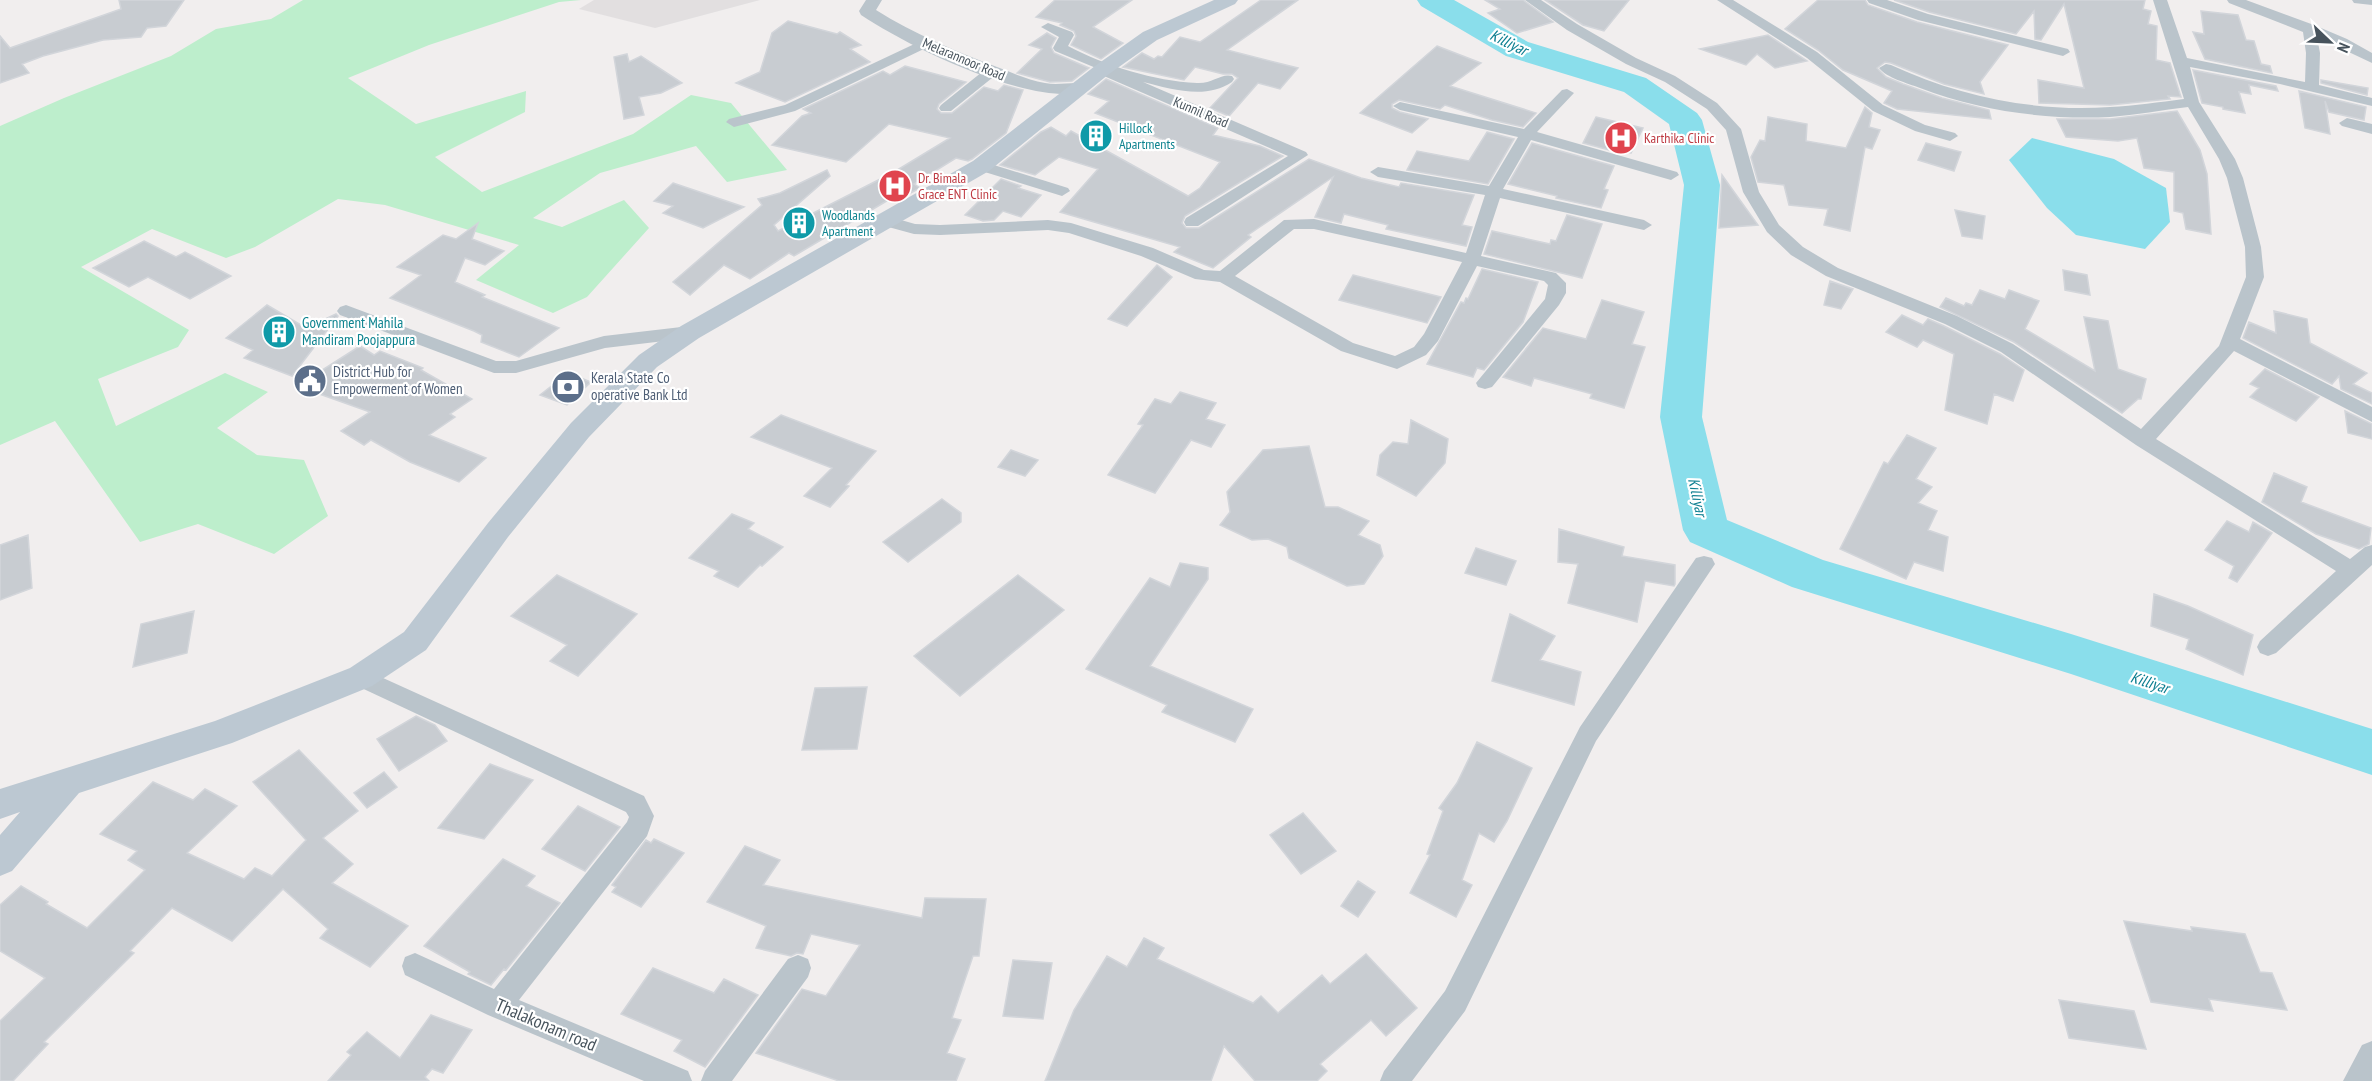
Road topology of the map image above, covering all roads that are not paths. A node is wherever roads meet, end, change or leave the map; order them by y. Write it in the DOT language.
graph roads {
  1 [pos="874,0"];
  2 [pos="1229,0"];
  3 [pos="1532,0"];
  4 [pos="1724,0"];
  5 [pos="1874,0"];
  6 [pos="2160,0"];
  7 [pos="2234,0"];
  8 [pos="2359,0"];
  9 [pos="2372,1"];
  10 [pos="1048,27"];
  11 [pos="2308,28"];
  12 [pos="925,43"];
  13 [pos="2063,52"];
  14 [pos="2372,59"];
  15 [pos="2181,61"];
  16 [pos="1886,68"];
  17 [pos="1103,69"];
  18 [pos="992,71"];
  19 [pos="1227,79"];
  20 [pos="2312,87"];
  21 [pos="1080,88"];
  22 [pos="1567,93"];
  23 [pos="2192,102"];
  24 [pos="2372,102"];
  25 [pos="1400,106"];
  26 [pos="946,108"];
  27 [pos="734,122"];
  28 [pos="2347,123"];
  29 [pos="2372,129"];
  30 [pos="1527,134"];
  31 [pos="1950,136"];
  32 [pos="981,166"];
  33 [pos="1378,172"];
  34 [pos="1671,175"];
  35 [pos="1062,190"];
  36 [pos="1494,192"];
  37 [pos="887,221"];
  38 [pos="1192,222"];
  39 [pos="1644,225"];
  40 [pos="1472,259"];
  41 [pos="1224,277"];
  42 [pos="346,310"];
  43 [pos="690,332"];
  44 [pos="2230,341"];
  45 [pos="1485,383"];
  46 [pos="2372,415"];
  47 [pos="2143,440"];
  48 [pos="2372,553"];
  49 [pos="1704,564"];
  50 [pos="2351,570"];
  51 [pos="2268,647"];
  52 [pos="362,677"];
  53 [pos="71,780"];
  54 [pos="0,804"];
  55 [pos="0,860"];
  56 [pos="415,966"];
  57 [pos="798,968"];
  58 [pos="498,1005"];
  59 [pos="2372,1055"];
  60 [pos="678,1081"];
  61 [pos="715,1081"];
  62 [pos="1394,1081"];
  63 [pos="2357,1081"];
  1 -- 12 [label="street, Melarannoor Road"];
  2 -- 17 [label="main road"];
  3 -- 47 [label="street"];
  4 -- 31 [label="street"];
  5 -- 13 [label="street"];
  6 -- 15 [label="street"];
  7 -- 11 [label="street"];
  8 -- 9 [label="street"];
  10 -- 17 [label="street"];
  11 -- 14 [label="street"];
  11 -- 20 [label="street"];
  12 -- 18 [label="street, Melarannoor Road"];
  12 -- 27 [label="street"];
  15 -- 20 [label="street"];
  15 -- 23 [label="street"];
  16 -- 23 [label="street"];
  17 -- 19 [label="street"];
  17 -- 21 [label="main road"];
  17 -- 38 [label="street, Kunnil Road"];
  18 -- 21 [label="street, Melarannoor Road"];
  18 -- 26 [label="street"];
  20 -- 24 [label="street"];
  21 -- 32 [label="main road"];
  22 -- 30 [label="street"];
  23 -- 44 [label="street"];
  25 -- 30 [label="street"];
  28 -- 29 [label="street"];
  30 -- 34 [label="street"];
  30 -- 36 [label="street"];
  32 -- 35 [label="street"];
  32 -- 37 [label="main road"];
  33 -- 36 [label="street"];
  36 -- 39 [label="street"];
  36 -- 40 [label="street"];
  37 -- 41 [label="street"];
  37 -- 43 [label="main road"];
  40 -- 41 [label="street"];
  40 -- 41 [label="street"];
  40 -- 45 [label="street"];
  42 -- 43 [label="street"];
  43 -- 52 [label="main road"];
  44 -- 46 [label="street"];
  44 -- 47 [label="street"];
  47 -- 50 [label="street"];
  48 -- 50 [label="street"];
  49 -- 62 [label="street"];
  50 -- 51 [label="street"];
  52 -- 53 [label="main road"];
  52 -- 58 [label="street"];
  53 -- 54 [label="main road"];
  53 -- 55 [label="main road"];
  56 -- 58 [label="street, Thalakonam road"];
  57 -- 61 [label="street"];
  58 -- 60 [label="street, Thalakonam road"];
  59 -- 63 [label="street"];
}
